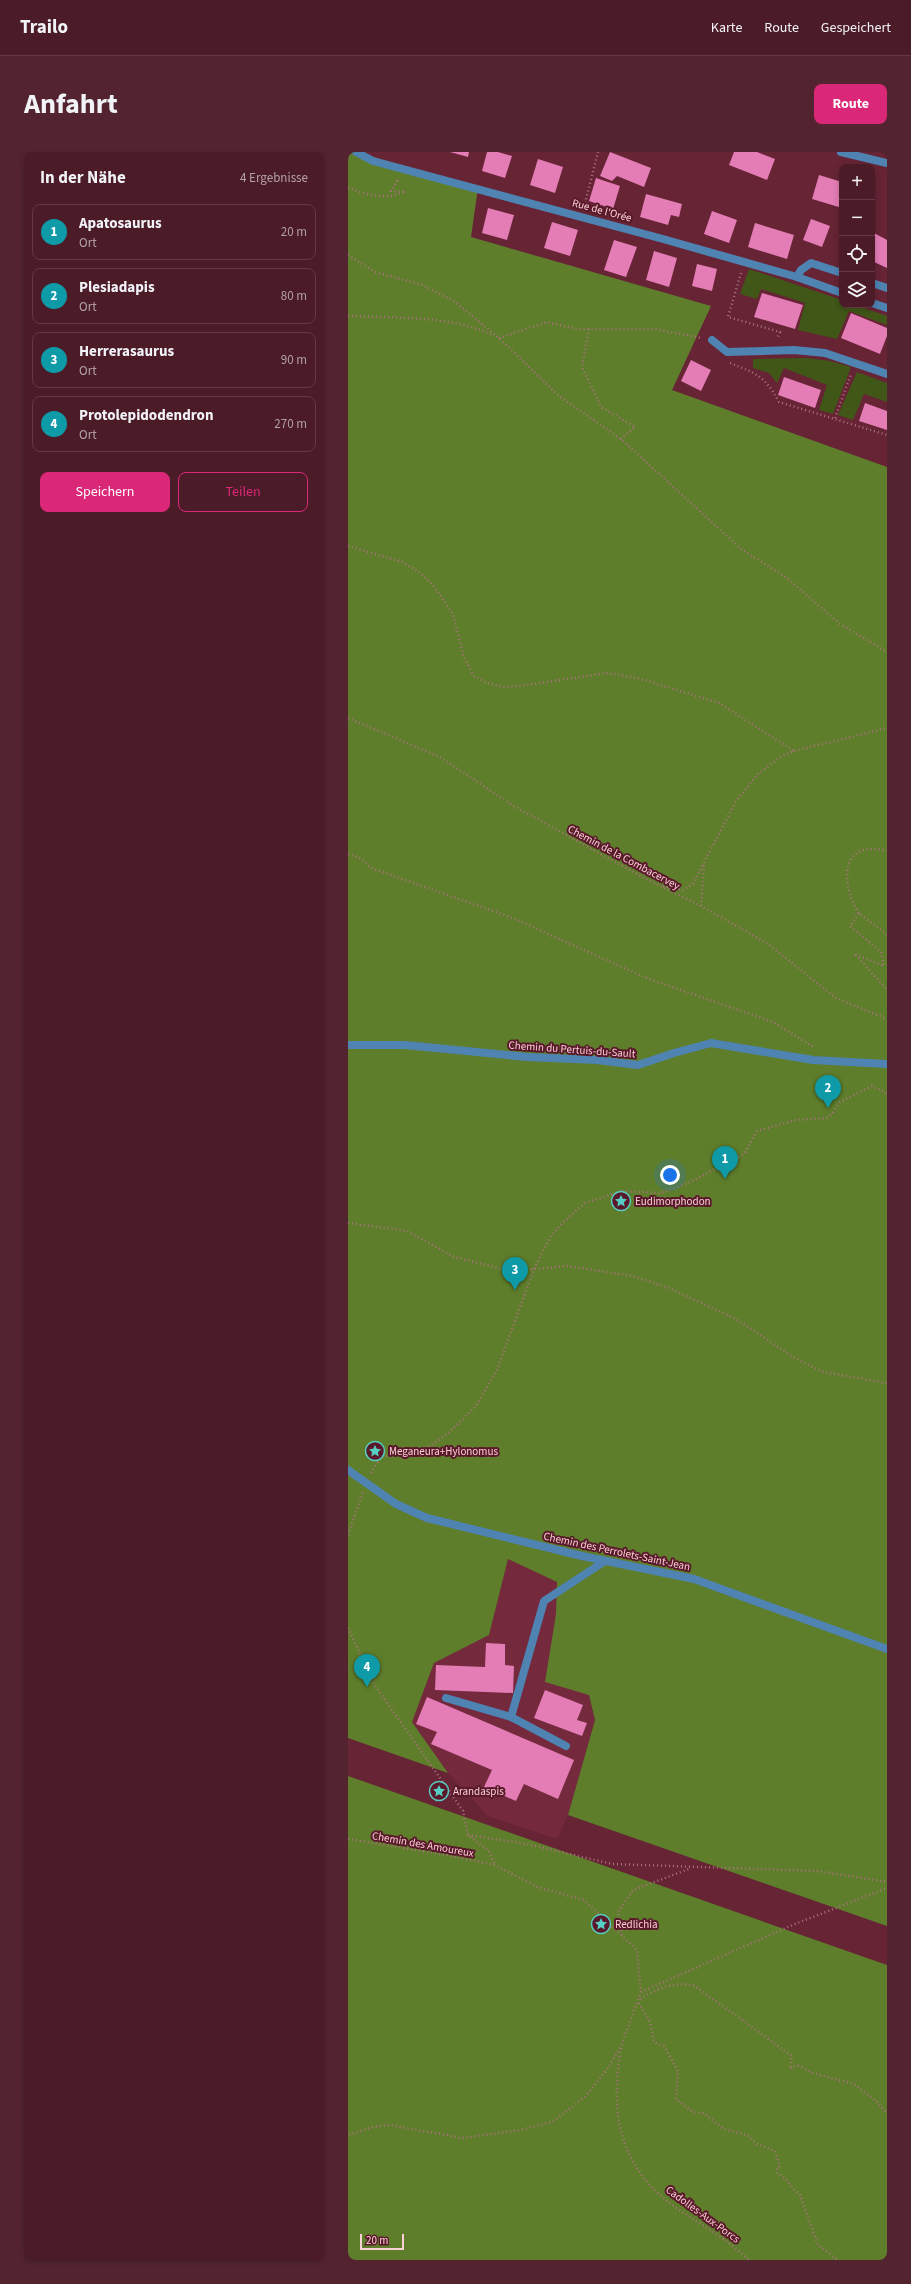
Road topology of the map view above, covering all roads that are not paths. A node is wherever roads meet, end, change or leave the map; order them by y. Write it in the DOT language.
graph roads {
  1 [pos="356,152"];
  2 [pos="841,152"];
  3 [pos="887,163"];
  4 [pos="839,272"];
  5 [pos="797,277"];
  6 [pos="875,284"];
  7 [pos="887,288"];
  8 [pos="839,292"];
  9 [pos="875,304"];
  10 [pos="887,308"];
  11 [pos="712,340"];
  12 [pos="887,374"];
  13 [pos="348,1045"];
  14 [pos="887,1064"];
  15 [pos="348,1470"];
  16 [pos="605,1561"];
  17 [pos="887,1649"];
  18 [pos="446,1698"];
  19 [pos="511,1717"];
  20 [pos="566,1746"];
  1 -- 5 [label="street, Rue de l'Orée"];
  2 -- 3 [label="street"];
  4 -- 5 [label="street"];
  5 -- 8 [label="street, Rue de l'Orée"];
  6 -- 7 [label="street"];
  9 -- 10 [label="street"];
  11 -- 12 [label="street"];
  13 -- 14 [label="street, Chemin du Pertuis-du-Sault"];
  15 -- 16 [label="street, Chemin des Perrolets-Saint-Jean"];
  16 -- 17 [label="street, Chemin des Perrolets-Saint-Jean"];
  16 -- 19 [label="street"];
  18 -- 19 [label="street"];
  19 -- 20 [label="street"];
}
